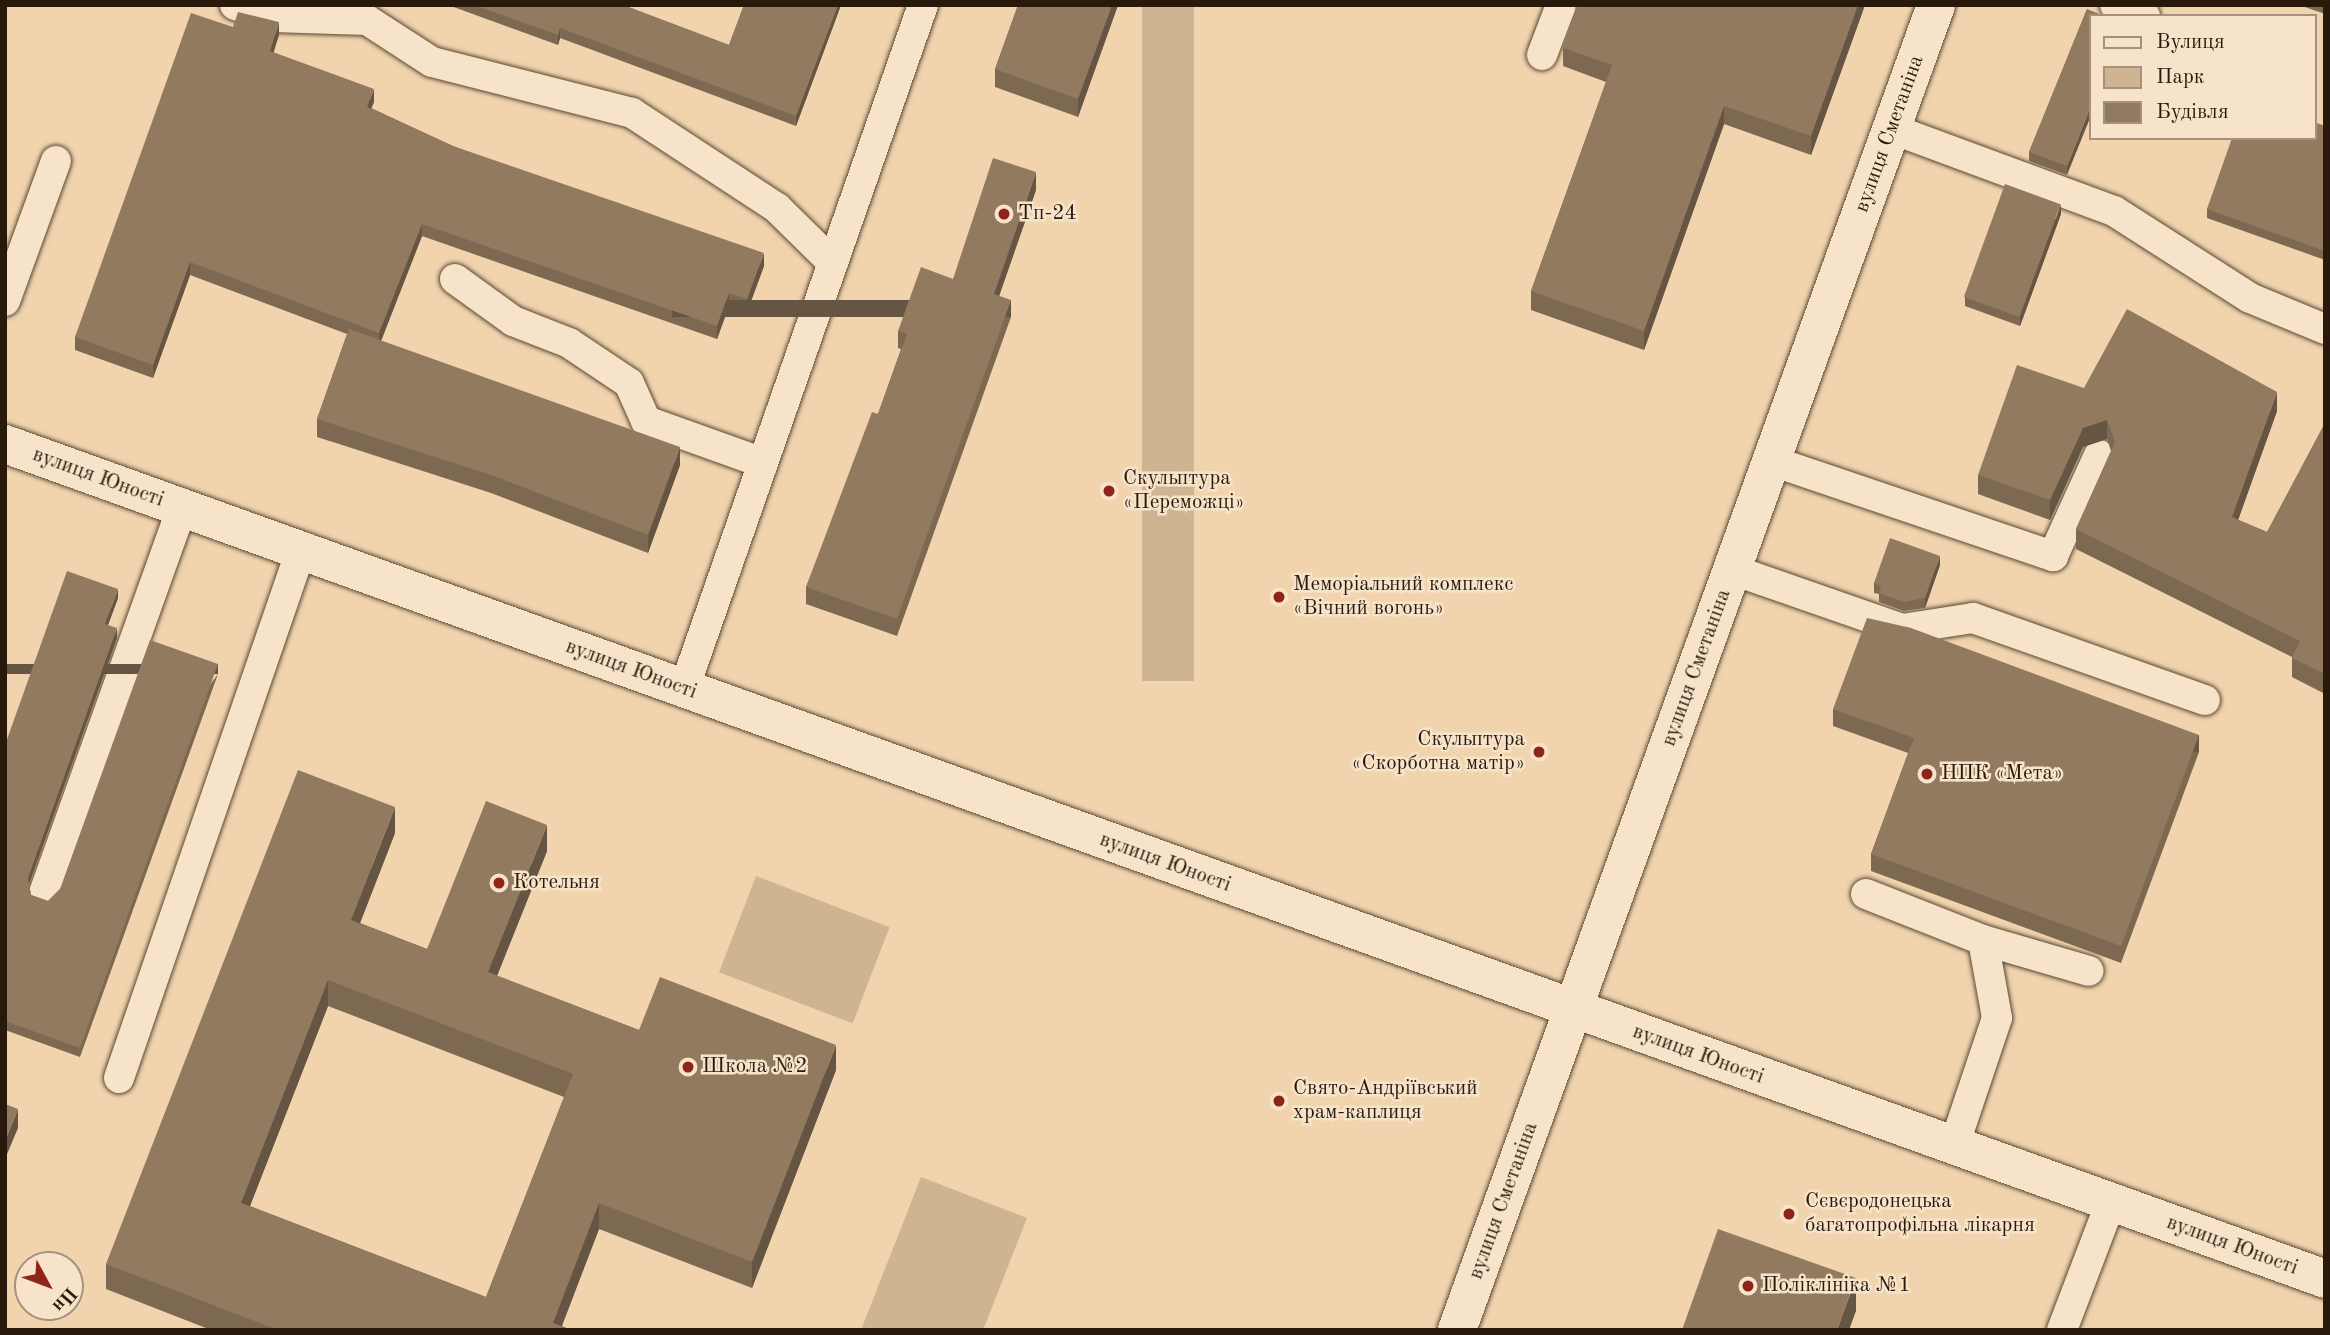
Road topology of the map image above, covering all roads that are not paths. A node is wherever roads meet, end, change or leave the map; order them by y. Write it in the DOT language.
graph roads {
  1 [pos="235,5"];
  2 [pos="923,5"];
  3 [pos="1562,5"];
  4 [pos="1936,5"];
  5 [pos="2115,5"];
  6 [pos="367,12"];
  7 [pos="2140,14"];
  8 [pos="1542,55"];
  9 [pos="1892,129"];
  10 [pos="56,161"];
  11 [pos="833,263"];
  12 [pos="455,279"];
  13 [pos="5,301"];
  14 [pos="2325,329"];
  15 [pos="5,444"];
  16 [pos="2099,455"];
  17 [pos="1772,461"];
  18 [pos="763,463"];
  19 [pos="182,508"];
  20 [pos="301,551"];
  21 [pos="1733,570"];
  22 [pos="684,689"];
  23 [pos="2205,700"];
  24 [pos="44,893"];
  25 [pos="1866,894"];
  26 [pos="1983,940"];
  27 [pos="2089,971"];
  28 [pos="1573,1010"];
  29 [pos="119,1079"];
  30 [pos="1954,1146"];
  31 [pos="2111,1202"];
  32 [pos="2325,1279"];
  33 [pos="1457,1330"];
  34 [pos="2062,1330"];
  1 -- 6 [label="lane"];
  2 -- 11 [label="lane"];
  3 -- 8 [label="lane"];
  4 -- 9 [label="street, вулиця Сметаніна"];
  5 -- 7 [label="lane"];
  6 -- 11 [label="lane"];
  9 -- 14 [label="lane"];
  9 -- 17 [label="street, вулиця Сметаніна"];
  10 -- 13 [label="lane"];
  11 -- 18 [label="lane"];
  12 -- 18 [label="lane"];
  15 -- 19 [label="street, вулиця Юності"];
  16 -- 17 [label="lane"];
  17 -- 21 [label="street, вулиця Сметаніна"];
  18 -- 22 [label="lane"];
  19 -- 20 [label="street, вулиця Юності"];
  19 -- 24 [label="lane"];
  20 -- 22 [label="street, вулиця Юності"];
  20 -- 29 [label="lane"];
  21 -- 23 [label="lane"];
  21 -- 28 [label="street, вулиця Сметаніна"];
  22 -- 28 [label="street, вулиця Юності"];
  25 -- 26 [label="lane"];
  26 -- 27 [label="lane"];
  26 -- 30 [label="lane"];
  28 -- 30 [label="street, вулиця Юності"];
  28 -- 33 [label="street, вулиця Сметаніна"];
  30 -- 31 [label="street, вулиця Юності"];
  31 -- 32 [label="street, вулиця Юності"];
  31 -- 34 [label="lane"];
}
